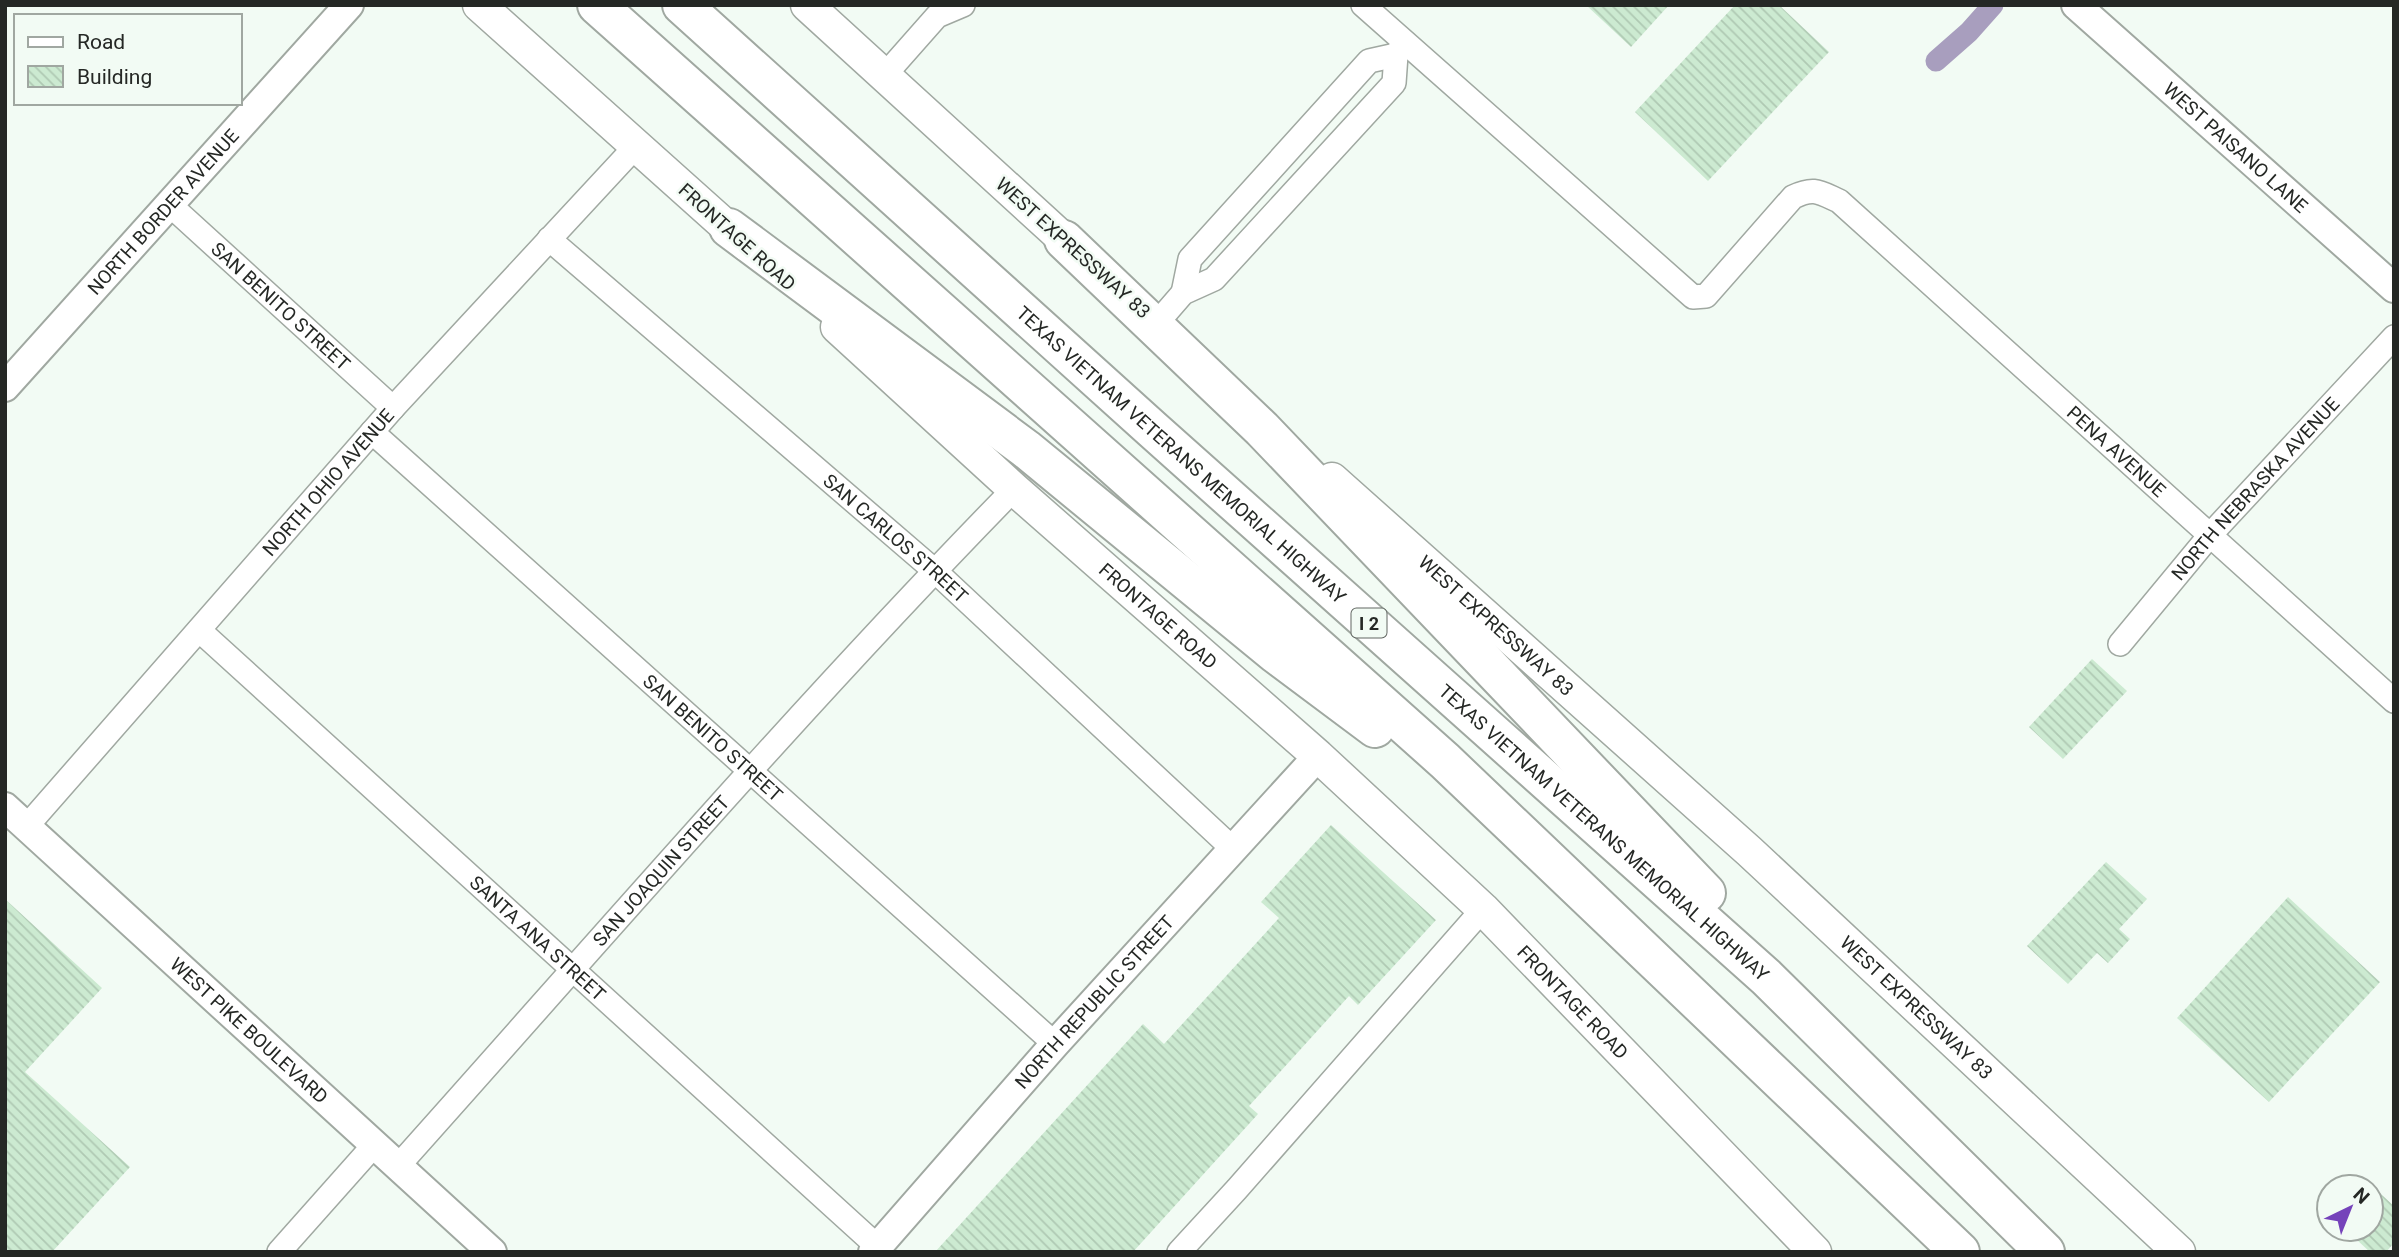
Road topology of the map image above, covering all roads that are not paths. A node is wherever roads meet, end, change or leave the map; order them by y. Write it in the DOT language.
graph roads {
  1 [pos="349,5"];
  2 [pos="479,5"];
  3 [pos="597,5"];
  4 [pos="682,5"];
  5 [pos="807,5"];
  6 [pos="963,5"];
  7 [pos="1363,5"];
  8 [pos="2076,5"];
  9 [pos="938,11"];
  10 [pos="1401,49"];
  11 [pos="884,76"];
  12 [pos="636,146"];
  13 [pos="170,205"];
  14 [pos="729,228"];
  15 [pos="549,239"];
  16 [pos="1064,240"];
  17 [pos="2394,288"];
  18 [pos="1183,293"];
  19 [pos="1157,323"];
  20 [pos="2394,337"];
  21 [pos="5,387"];
  22 [pos="393,408"];
  23 [pos="372,432"];
  24 [pos="1014,489"];
  25 [pos="2211,534"];
  26 [pos="935,571"];
  27 [pos="199,630"];
  28 [pos="2120,644"];
  29 [pos="2394,701"];
  30 [pos="1318,756"];
  31 [pos="750,773"];
  32 [pos="5,807"];
  33 [pos="27,826"];
  34 [pos="1232,848"];
  35 [pos="1544,856"];
  36 [pos="1483,909"];
  37 [pos="574,970"];
  38 [pos="1055,1044"];
  39 [pos="375,1144"];
  40 [pos="399,1165"];
  41 [pos="876,1249"];
  42 [pos="279,1252"];
  43 [pos="492,1252"];
  44 [pos="1179,1252"];
  45 [pos="1815,1252"];
  46 [pos="1960,1252"];
  47 [pos="2047,1252"];
  48 [pos="2179,1252"];
  1 -- 13 [label="street, NORTH BORDER AVENUE"];
  2 -- 12 [label="main road, FRONTAGE ROAD"];
  3 -- 35 [label="highway"];
  4 -- 47 [label="highway, TEXAS VIETNAM VETERANS MEMORIAL HIGHWAY / I 2"];
  5 -- 11 [label="main road, WEST EXPRESSWAY 83"];
  6 -- 9 [label="street"];
  7 -- 10 [label="street"];
  8 -- 17 [label="street, WEST PAISANO LANE"];
  9 -- 11 [label="street"];
  10 -- 18 [label="street"];
  10 -- 18 [label="street"];
  10 -- 25 [label="street, PENA AVENUE"];
  11 -- 16 [label="main road, WEST EXPRESSWAY 83"];
  12 -- 14 [label="main road, FRONTAGE ROAD"];
  12 -- 15 [label="street, NORTH OHIO AVENUE"];
  13 -- 21 [label="street, NORTH BORDER AVENUE"];
  13 -- 22 [label="street, SAN BENITO STREET"];
  14 -- 24 [label="main road, FRONTAGE ROAD"];
  14 -- 35 [label="highway"];
  15 -- 22 [label="street, NORTH OHIO AVENUE"];
  15 -- 26 [label="street, SAN CARLOS STREET"];
  16 -- 19 [label="main road, WEST EXPRESSWAY 83"];
  16 -- 47 [label="highway"];
  18 -- 19 [label="street"];
  19 -- 48 [label="main road, WEST EXPRESSWAY 83"];
  20 -- 25 [label="street, NORTH NEBRASKA AVENUE"];
  22 -- 23 [label="street, NORTH OHIO AVENUE"];
  23 -- 27 [label="street, NORTH OHIO AVENUE"];
  23 -- 31 [label="street, SAN BENITO STREET"];
  24 -- 26 [label="street, SAN JOAQUIN STREET"];
  24 -- 30 [label="main road, FRONTAGE ROAD"];
  25 -- 28 [label="street, NORTH NEBRASKA AVENUE"];
  25 -- 29 [label="street, PENA AVENUE"];
  26 -- 31 [label="street, SAN JOAQUIN STREET"];
  26 -- 34 [label="street, SAN CARLOS STREET"];
  27 -- 33 [label="street, NORTH OHIO AVENUE"];
  27 -- 37 [label="street, SANTA ANA STREET"];
  30 -- 34 [label="street, NORTH REPUBLIC STREET"];
  30 -- 36 [label="main road, FRONTAGE ROAD"];
  31 -- 37 [label="street, SAN JOAQUIN STREET"];
  31 -- 38 [label="street, SAN BENITO STREET"];
  32 -- 33 [label="street, WEST PIKE BOULEVARD"];
  33 -- 39 [label="street, WEST PIKE BOULEVARD"];
  34 -- 38 [label="street, NORTH REPUBLIC STREET"];
  35 -- 46 [label="highway"];
  36 -- 44 [label="street"];
  36 -- 45 [label="main road, FRONTAGE ROAD"];
  37 -- 40 [label="street, SAN JOAQUIN STREET"];
  37 -- 41 [label="street, SANTA ANA STREET"];
  38 -- 41 [label="street, NORTH REPUBLIC STREET"];
  39 -- 40 [label="street, WEST PIKE BOULEVARD"];
  39 -- 42 [label="street"];
  40 -- 43 [label="street, WEST PIKE BOULEVARD"];
}
